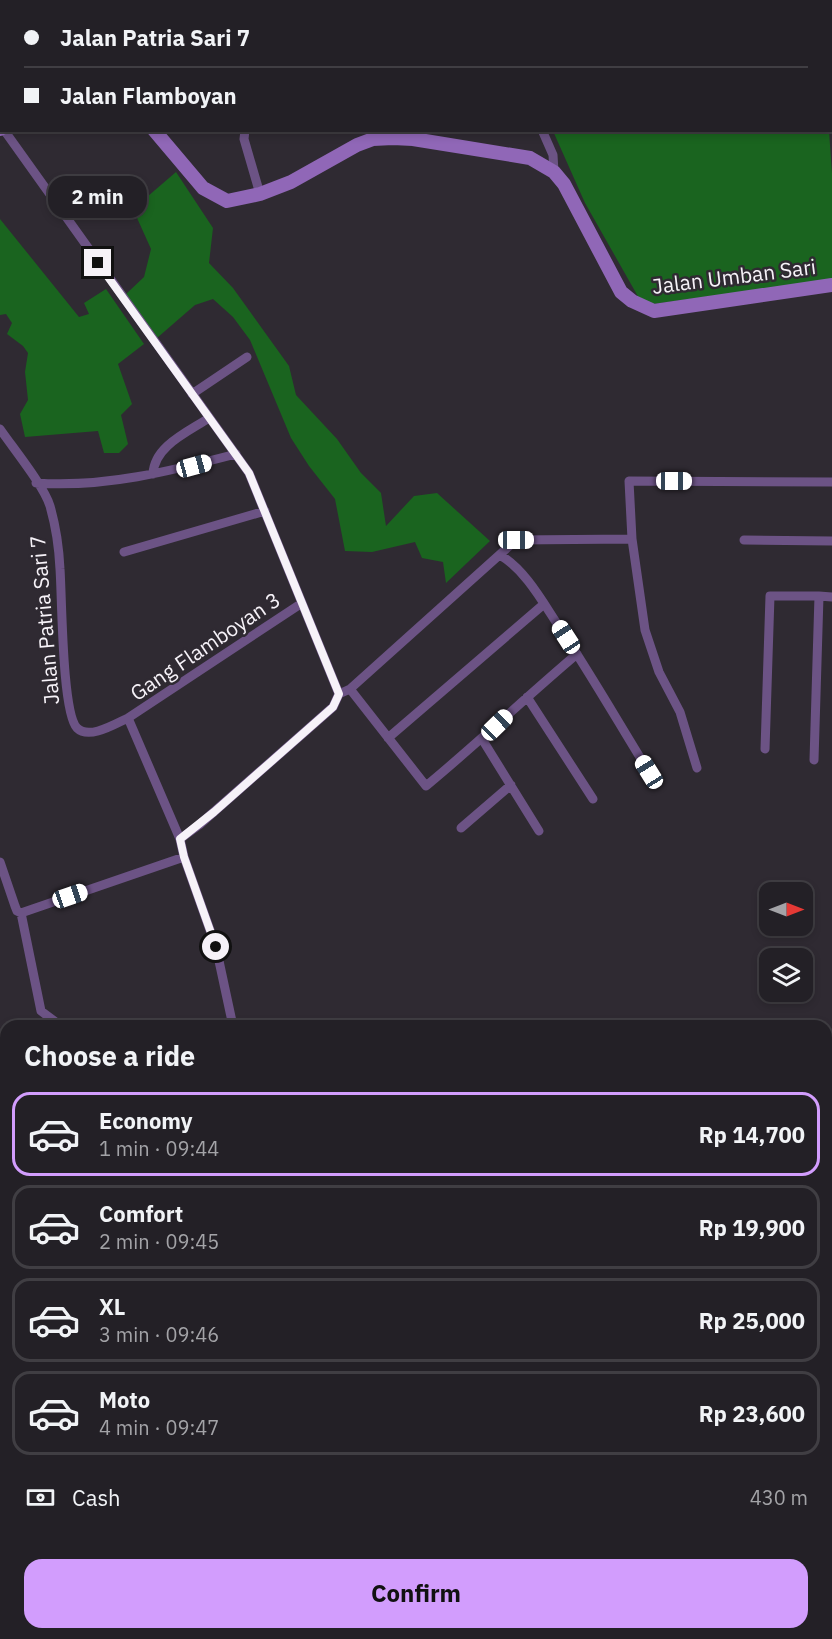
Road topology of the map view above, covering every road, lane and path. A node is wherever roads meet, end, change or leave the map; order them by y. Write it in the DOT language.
graph roads {
  1 [pos="4,132"];
  2 [pos="156,132"];
  3 [pos="245,132"];
  4 [pos="543,132"];
  5 [pos="412,135"];
  6 [pos="554,172"];
  7 [pos="260,195"];
  8 [pos="832,285"];
  9 [pos="247,357"];
  10 [pos="192,394"];
  11 [pos="209,418"];
  12 [pos="0,429"];
  13 [pos="236,454"];
  14 [pos="153,474"];
  15 [pos="832,482"];
  16 [pos="36,483"];
  17 [pos="265,511"];
  18 [pos="632,539"];
  19 [pos="744,540"];
  20 [pos="832,541"];
  21 [pos="124,552"];
  22 [pos="500,555"];
  23 [pos="819,596"];
  24 [pos="832,597"];
  25 [pos="302,603"];
  26 [pos="544,604"];
  27 [pos="578,654"];
  28 [pos="350,689"];
  29 [pos="339,694"];
  30 [pos="526,697"];
  31 [pos="128,718"];
  32 [pos="388,738"];
  33 [pos="482,739"];
  34 [pos="765,749"];
  35 [pos="814,760"];
  36 [pos="697,768"];
  37 [pos="649,772"];
  38 [pos="511,785"];
  39 [pos="593,799"];
  40 [pos="461,828"];
  41 [pos="539,831"];
  42 [pos="180,839"];
  43 [pos="184,857"];
  44 [pos="0,862"];
  45 [pos="21,913"];
  46 [pos="53,1020"];
  47 [pos="232,1020"];
  1 -- 10 [label="street"];
  2 -- 7 [label="street, Jalan Umban Sari"];
  3 -- 7 [label="street"];
  4 -- 6 [label="street"];
  5 -- 6 [label="street, Jalan Umban Sari"];
  5 -- 7 [label="street, Jalan Umban Sari"];
  6 -- 8 [label="street, Jalan Umban Sari"];
  9 -- 10 [label="street"];
  10 -- 11 [label="street"];
  11 -- 13 [label="street"];
  11 -- 14 [label="street"];
  12 -- 16 [label="street, Jalan Patria Sari 7"];
  13 -- 14 [label="street"];
  13 -- 17 [label="street"];
  14 -- 16 [label="street"];
  15 -- 18 [label="street"];
  16 -- 31 [label="street, Jalan Patria Sari 7"];
  17 -- 21 [label="street"];
  17 -- 25 [label="street"];
  18 -- 22 [label="street"];
  18 -- 36 [label="street"];
  19 -- 20 [label="street"];
  22 -- 26 [label="street"];
  22 -- 28 [label="street"];
  23 -- 24 [label="street"];
  23 -- 34 [label="street"];
  23 -- 35 [label="street"];
  25 -- 29 [label="street"];
  25 -- 31 [label="street, Gang Flamboyan 3"];
  26 -- 27 [label="street"];
  26 -- 32 [label="street"];
  27 -- 30 [label="street"];
  27 -- 37 [label="street"];
  28 -- 29 [label="street"];
  28 -- 32 [label="street"];
  29 -- 42 [label="street"];
  30 -- 33 [label="street"];
  30 -- 39 [label="street"];
  31 -- 42 [label="street"];
  32 -- 33 [label="street"];
  33 -- 38 [label="street"];
  38 -- 40 [label="street"];
  38 -- 41 [label="street"];
  42 -- 43 [label="street"];
  43 -- 45 [label="street"];
  43 -- 47 [label="street"];
  44 -- 45 [label="street"];
  45 -- 46 [label="street"];
}
